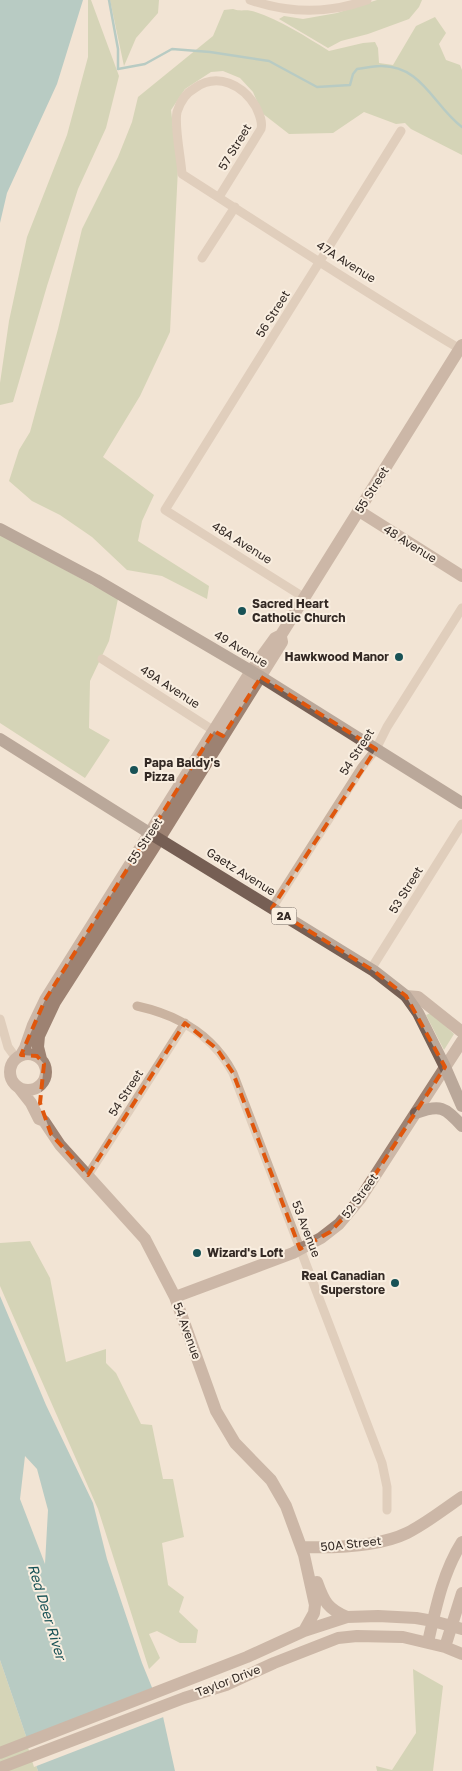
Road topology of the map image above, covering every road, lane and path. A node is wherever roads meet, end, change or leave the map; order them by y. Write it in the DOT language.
graph roads {
  1 [pos="250,0"];
  2 [pos="367,0"];
  3 [pos="401,130"];
  4 [pos="219,197"];
  5 [pos="235,207"];
  6 [pos="202,258"];
  7 [pos="320,261"];
  8 [pos="461,347"];
  9 [pos="165,510"];
  10 [pos="359,511"];
  11 [pos="0,529"];
  12 [pos="462,576"];
  13 [pos="305,598"];
  14 [pos="462,608"];
  15 [pos="102,659"];
  16 [pos="256,674"];
  17 [pos="219,733"];
  18 [pos="0,739"];
  19 [pos="376,749"];
  20 [pos="462,803"];
  21 [pos="462,824"];
  22 [pos="154,836"];
  23 [pos="272,908"];
  24 [pos="371,969"];
  25 [pos="406,996"];
  26 [pos="137,1006"];
  27 [pos="0,1020"];
  28 [pos="185,1024"];
  29 [pos="462,1032"];
  30 [pos="462,1041"];
  31 [pos="18,1057"];
  32 [pos="41,1059"];
  33 [pos="445,1067"];
  34 [pos="41,1084"];
  35 [pos="20,1089"];
  36 [pos="462,1106"];
  37 [pos="416,1113"];
  38 [pos="44,1122"];
  39 [pos="462,1126"];
  40 [pos="88,1175"];
  41 [pos="300,1249"];
  42 [pos="175,1297"];
  43 [pos="462,1497"];
  44 [pos="457,1505"];
  45 [pos="387,1510"];
  46 [pos="462,1542"];
  47 [pos="303,1551"];
  48 [pos="462,1592"];
  49 [pos="347,1617"];
  50 [pos="433,1621"];
  51 [pos="457,1627"];
  52 [pos="304,1631"];
  53 [pos="428,1642"];
  54 [pos="445,1647"];
  55 [pos="462,1654"];
  56 [pos="0,1753"];
  57 [pos="0,1768"];
  1 -- 2 [label="street"];
  3 -- 7 [label="street, 56 Street"];
  4 -- 4 [label="street, 57 Street"];
  4 -- 5 [label="street, 47A Avenue"];
  5 -- 6 [label="street"];
  5 -- 7 [label="street, 47A Avenue"];
  7 -- 8 [label="street, 47A Avenue"];
  7 -- 9 [label="street, 56 Street"];
  8 -- 10 [label="street, 55 Street"];
  9 -- 13 [label="street, 48A Avenue"];
  10 -- 12 [label="street, 48 Avenue"];
  10 -- 13 [label="street, 55 Street"];
  11 -- 16 [label="main road, 49 Avenue"];
  13 -- 16 [label="street, 55 Street"];
  14 -- 19 [label="street, 54 Street"];
  15 -- 17 [label="street, 49A Avenue"];
  16 -- 17 [label="street, 55 Street"];
  16 -- 19 [label="main road, 49 Avenue"];
  17 -- 22 [label="street, 55 Street"];
  18 -- 22 [label="main road, Gaetz Avenue / 2A"];
  19 -- 20 [label="main road, 49 Avenue"];
  19 -- 23 [label="street, 54 Street"];
  21 -- 24 [label="street, 53 Street"];
  22 -- 23 [label="main road, Gaetz Avenue / 2A"];
  22 -- 31 [label="street, 55 Street"];
  22 -- 32 [label="street, 55 Street"];
  23 -- 24 [label="main road, Gaetz Avenue / 2A"];
  24 -- 25 [label="main road, Gaetz Avenue / 2A"];
  25 -- 29 [label="street, Gaetz Avenue"];
  25 -- 33 [label="main road, 2A"];
  26 -- 28 [label="street, 53 Avenue"];
  27 -- 31 [label="street"];
  28 -- 40 [label="street, 54 Street"];
  28 -- 41 [label="street, 53 Avenue"];
  30 -- 33 [label="street, 52 Street"];
  31 -- 32 [label="street"];
  31 -- 35 [label="street"];
  32 -- 34 [label="street"];
  33 -- 36 [label="main road, 2A"];
  33 -- 37 [label="street, 52 Street"];
  34 -- 35 [label="street"];
  34 -- 38 [label="street, 54 Avenue"];
  35 -- 38 [label="street, 54 Avenue"];
  37 -- 39 [label="main road"];
  37 -- 41 [label="street, 52 Street"];
  38 -- 40 [label="street, 54 Avenue"];
  40 -- 42 [label="street, 54 Avenue"];
  41 -- 42 [label="street, 52 Street"];
  41 -- 45 [label="street, 53 Avenue"];
  42 -- 47 [label="street, 54 Avenue"];
  43 -- 44 [label="street, 50A Street"];
  44 -- 47 [label="street, 50A Street"];
  46 -- 50 [label="street"];
  47 -- 49 [label="street"];
  47 -- 52 [label="street"];
  48 -- 51 [label="street"];
  49 -- 50 [label="street, Taylor Drive"];
  49 -- 52 [label="street, Taylor Drive"];
  50 -- 51 [label="street, Taylor Drive"];
  50 -- 53 [label="street"];
  51 -- 54 [label="street"];
  52 -- 56 [label="street, Taylor Drive"];
  53 -- 54 [label="street, Taylor Drive"];
  53 -- 57 [label="street, Taylor Drive"];
  54 -- 55 [label="street, Taylor Drive"];
}
